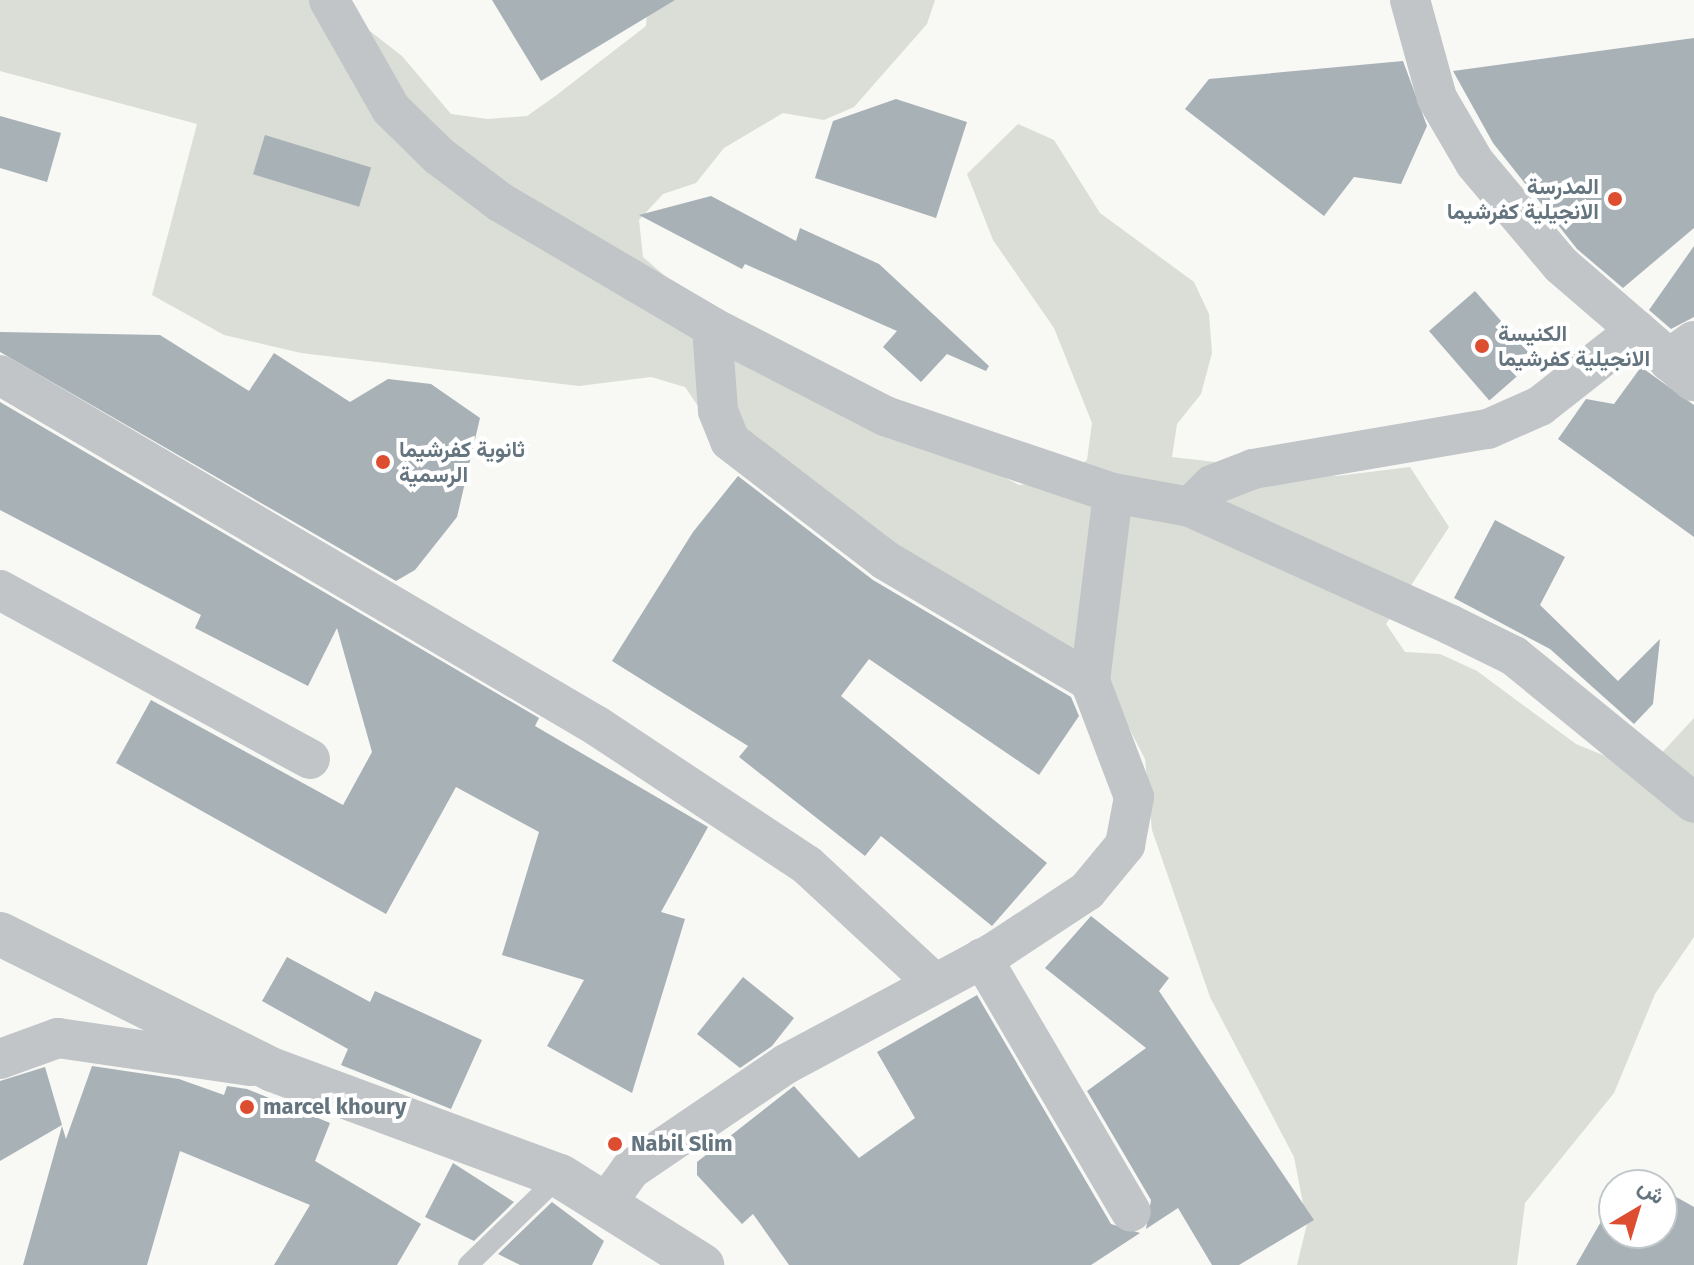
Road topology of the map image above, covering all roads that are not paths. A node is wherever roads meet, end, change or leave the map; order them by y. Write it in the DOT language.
graph roads {
  1 [pos="329,0"];
  2 [pos="1410,0"];
  3 [pos="712,327"];
  4 [pos="1637,330"];
  5 [pos="1686,361"];
  6 [pos="0,375"];
  7 [pos="1113,493"];
  8 [pos="1190,507"];
  9 [pos="0,590"];
  10 [pos="1090,681"];
  11 [pos="310,759"];
  12 [pos="1694,803"];
  13 [pos="0,934"];
  14 [pos="982,958"];
  15 [pos="931,980"];
  16 [pos="0,1059"];
  17 [pos="273,1070"];
  18 [pos="560,1176"];
  19 [pos="607,1202"];
  20 [pos="1131,1212"];
  21 [pos="468,1265"];
  22 [pos="702,1265"];
  1 -- 3 [label="street"];
  2 -- 4 [label="street"];
  3 -- 7 [label="street"];
  3 -- 10 [label="street"];
  4 -- 5 [label="street"];
  4 -- 8 [label="street"];
  6 -- 15 [label="street"];
  7 -- 8 [label="street"];
  7 -- 10 [label="street"];
  8 -- 12 [label="street"];
  9 -- 11 [label="street"];
  10 -- 14 [label="street"];
  13 -- 17 [label="street"];
  14 -- 15 [label="street"];
  14 -- 20 [label="street"];
  15 -- 19 [label="street"];
  16 -- 17 [label="street"];
  17 -- 18 [label="street"];
  18 -- 19 [label="street"];
  18 -- 21 [label="lane"];
  19 -- 22 [label="street"];
}
